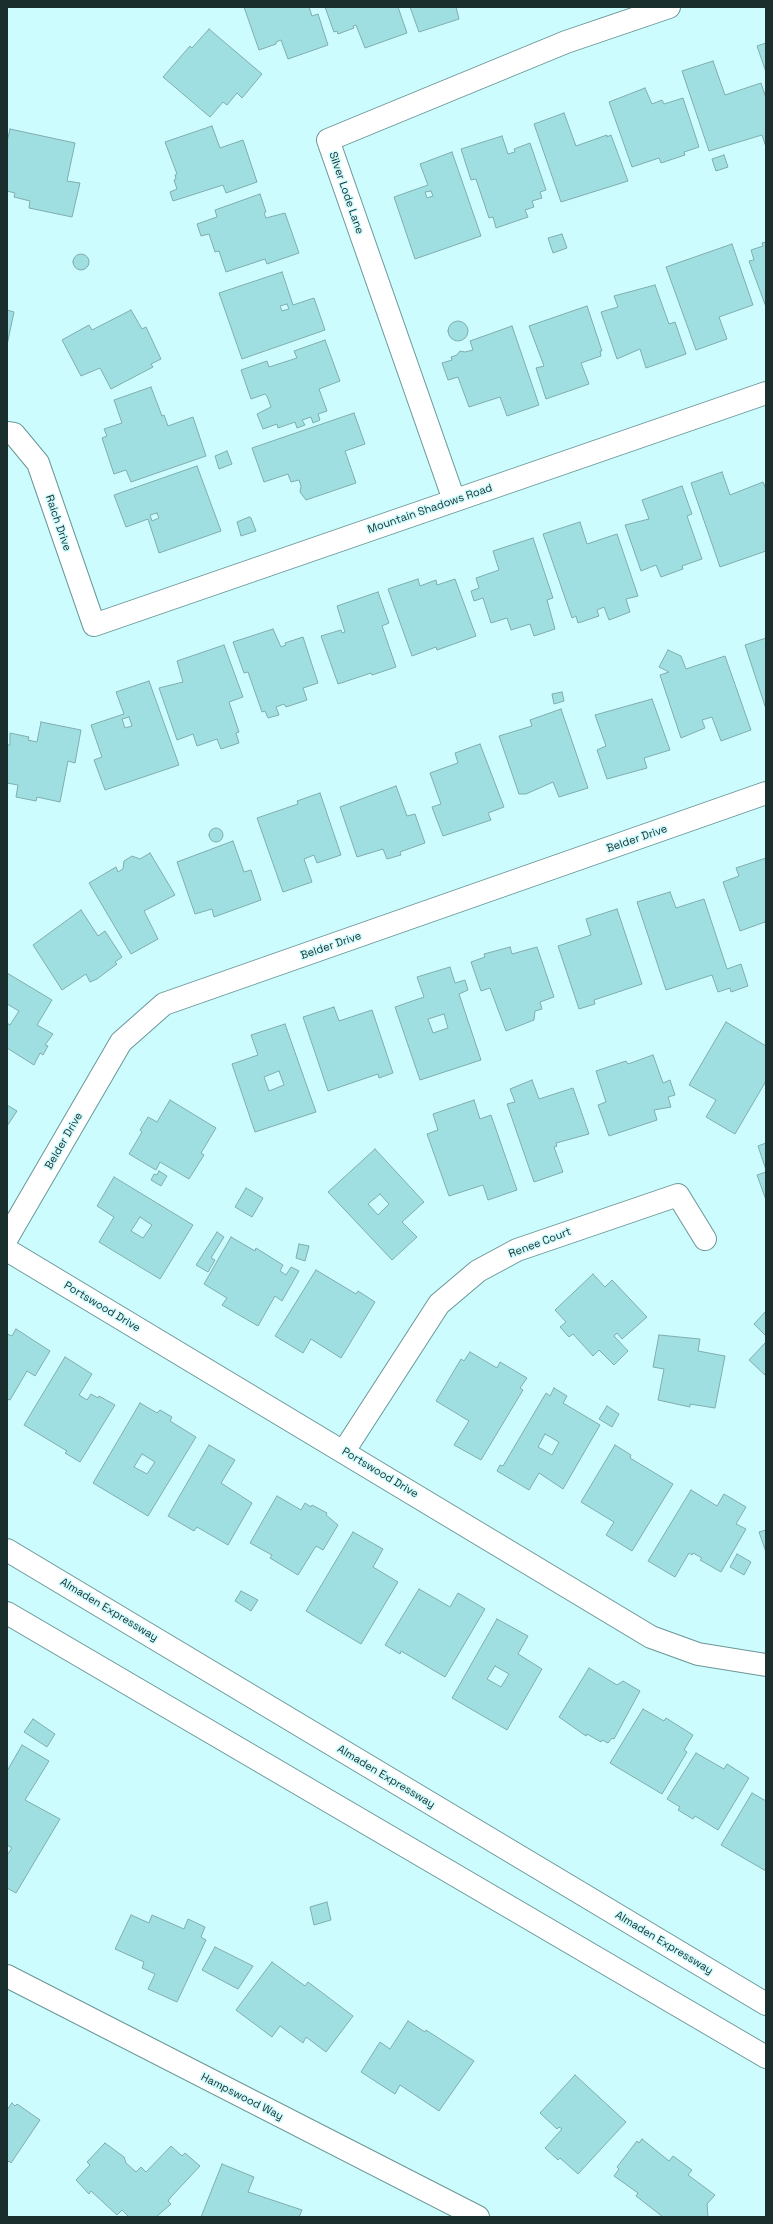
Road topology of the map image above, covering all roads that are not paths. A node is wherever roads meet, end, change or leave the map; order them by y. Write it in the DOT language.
graph roads {
  1 [pos="669,7"];
  2 [pos="766,393"];
  3 [pos="7,433"];
  4 [pos="454,500"];
  5 [pos="94,625"];
  6 [pos="766,793"];
  7 [pos="7,1238"];
  8 [pos="704,1239"];
  9 [pos="7,1250"];
  10 [pos="344,1451"];
  11 [pos="7,1550"];
  12 [pos="7,1613"];
  13 [pos="766,1665"];
  14 [pos="7,1976"];
  15 [pos="766,2004"];
  16 [pos="766,2057"];
  17 [pos="478,2217"];
  1 -- 4 [label="street, Silver Lode Lane"];
  2 -- 4 [label="street, Mountain Shadows Road"];
  3 -- 5 [label="street, Raich Drive"];
  4 -- 5 [label="street, Mountain Shadows Road"];
  6 -- 7 [label="street, Belder Drive"];
  8 -- 10 [label="street, Renee Court"];
  9 -- 10 [label="street, Portswood Drive"];
  10 -- 13 [label="street, Portswood Drive"];
  11 -- 15 [label="street, Almaden Expressway"];
  12 -- 16 [label="street"];
  14 -- 17 [label="street, Hampswood Way"];
}
